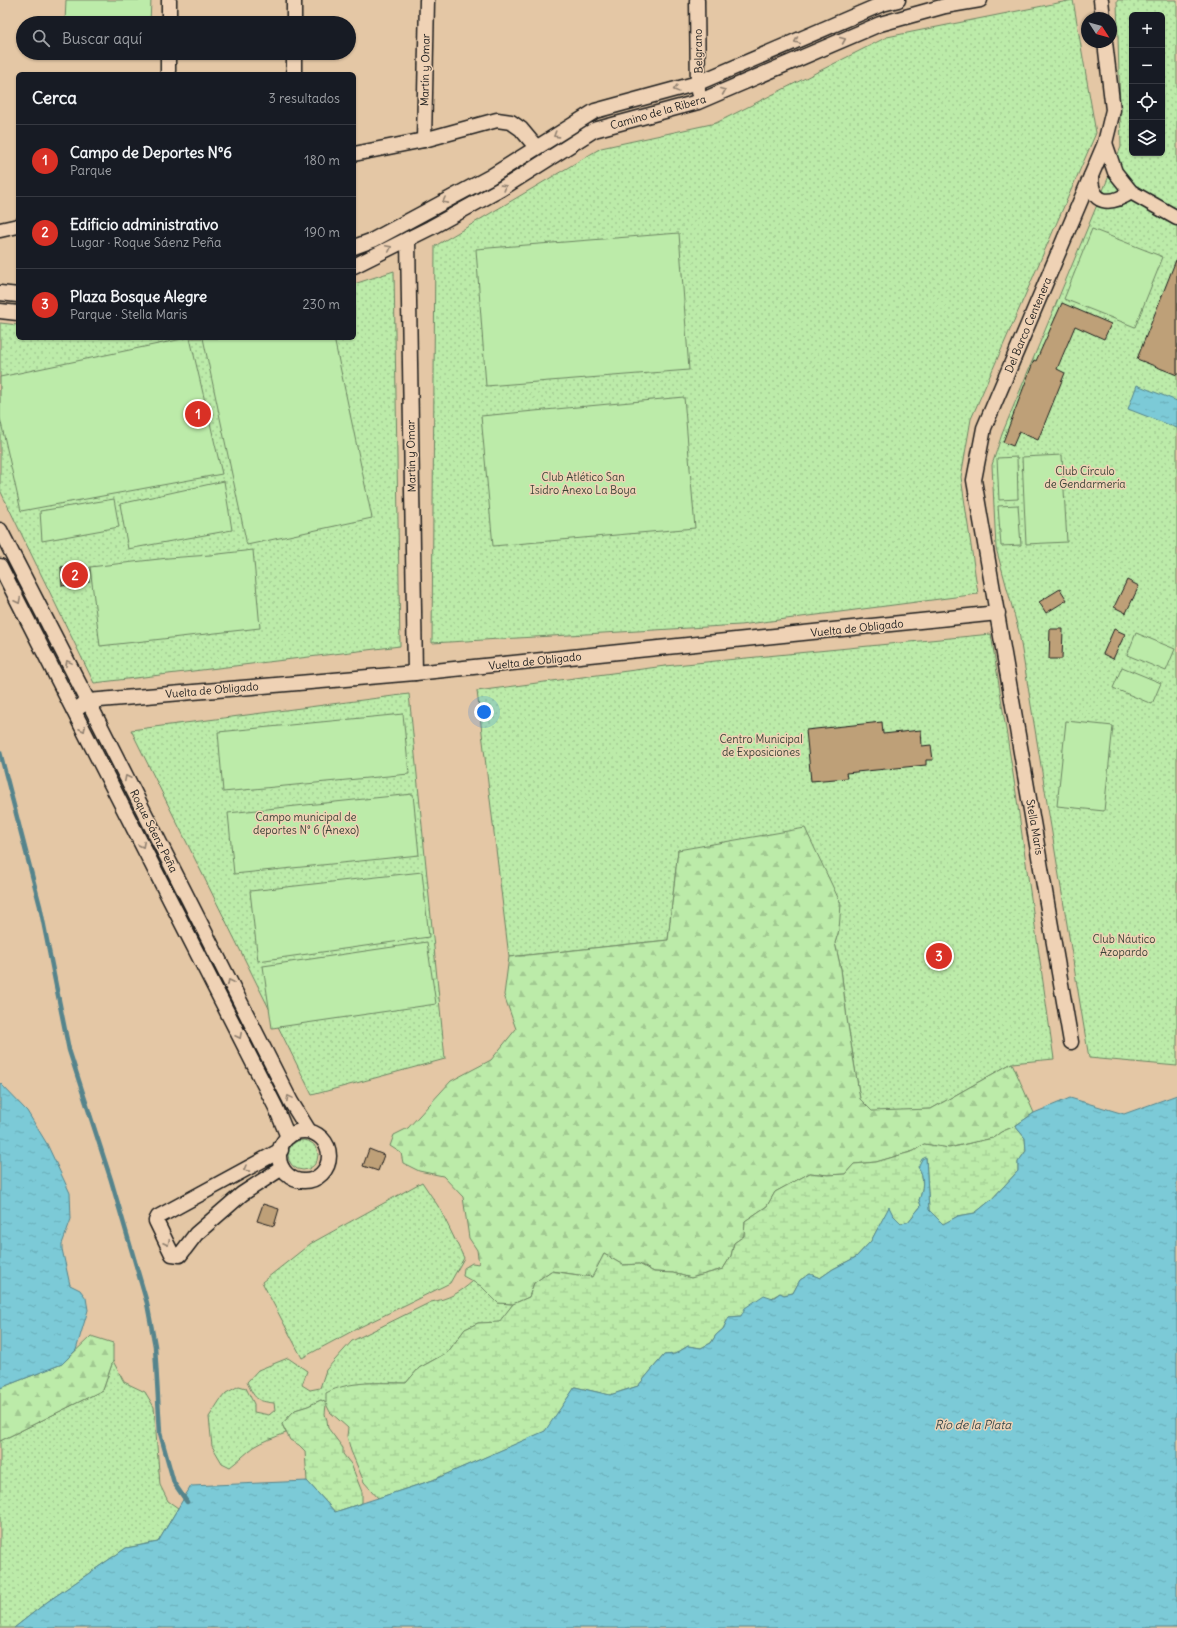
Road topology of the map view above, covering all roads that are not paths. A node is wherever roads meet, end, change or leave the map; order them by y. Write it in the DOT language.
graph roads {
  1 [pos="169,0"];
  2 [pos="294,0"];
  3 [pos="427,0"];
  4 [pos="697,0"];
  5 [pos="898,0"];
  6 [pos="980,0"];
  7 [pos="1101,0"];
  8 [pos="945,3"];
  9 [pos="1102,12"];
  10 [pos="169,16"];
  11 [pos="294,16"];
  12 [pos="1106,48"];
  13 [pos="168,60"];
  14 [pos="294,60"];
  15 [pos="168,72"];
  16 [pos="294,72"];
  17 [pos="698,83"];
  18 [pos="698,102"];
  19 [pos="424,140"];
  20 [pos="1105,143"];
  21 [pos="536,147"];
  22 [pos="356,154"];
  23 [pos="1091,176"];
  24 [pos="1131,192"];
  25 [pos="1177,218"];
  26 [pos="16,226"];
  27 [pos="0,230"];
  28 [pos="408,239"];
  29 [pos="356,246"];
  30 [pos="356,265"];
  31 [pos="0,293"];
  32 [pos="16,295"];
  33 [pos="0,310"];
  34 [pos="16,313"];
  35 [pos="0,530"];
  36 [pos="0,566"];
  37 [pos="998,613"];
  38 [pos="415,674"];
  39 [pos="88,701"];
  40 [pos="74,711"];
  41 [pos="1071,1042"];
  42 [pos="309,1131"];
  43 [pos="288,1137"];
  44 [pos="281,1150"];
  45 [pos="282,1168"];
  1 -- 10 [label="street"];
  2 -- 11 [label="street"];
  3 -- 19 [label="street, Martín y Omar"];
  4 -- 17 [label="street, Belgrano"];
  5 -- 17 [label="street, Camino de la Ribera, one-way"];
  6 -- 8 [label="street, Camino de la Ribera"];
  7 -- 9 [label="street"];
  18 -- 8 [label="street, Camino de la Ribera, one-way"];
  12 -- 20 [label="street, Del Barco Centenera"];
  13 -- 15 [label="street"];
  14 -- 16 [label="street"];
  17 -- 18 [label="street, Belgrano"];
  17 -- 21 [label="street, Camino de la Ribera, one-way"];
  28 -- 18 [label="street, Camino de la Ribera, one-way"];
  19 -- 21 [label="street"];
  19 -- 22 [label="street"];
  20 -- 23 [label="street, Del Barco Centenera"];
  20 -- 24 [label="street"];
  21 -- 29 [label="street, Camino de la Ribera, one-way"];
  23 -- 24 [label="street"];
  23 -- 37 [label="street, Del Barco Centenera"];
  24 -- 25 [label="street"];
  26 -- 27 [label="street"];
  30 -- 28 [label="street, Camino de la Ribera, one-way"];
  28 -- 38 [label="street, Martín y Omar"];
  31 -- 32 [label="street"];
  33 -- 34 [label="street"];
  39 -- 35 [label="street, Roque Sáenz Peña, one-way"];
  36 -- 40 [label="street, Roque Sáenz Peña, one-way"];
  37 -- 38 [label="street, Vuelta de Obligado"];
  37 -- 41 [label="street, Stella Maris"];
  38 -- 39 [label="street, Vuelta de Obligado"];
  39 -- 40 [label="street"];
  42 -- 39 [label="street, Roque Sáenz Peña, one-way"];
  40 -- 43 [label="street, Roque Sáenz Peña, one-way"];
  42 -- 43 [label="street"];
  42 -- 45 [label="street, Roque Sáenz Peña"];
  43 -- 44 [label="street"];
  44 -- 45 [label="street"];
  44 -- 45 [label="street, one-way"];
}
